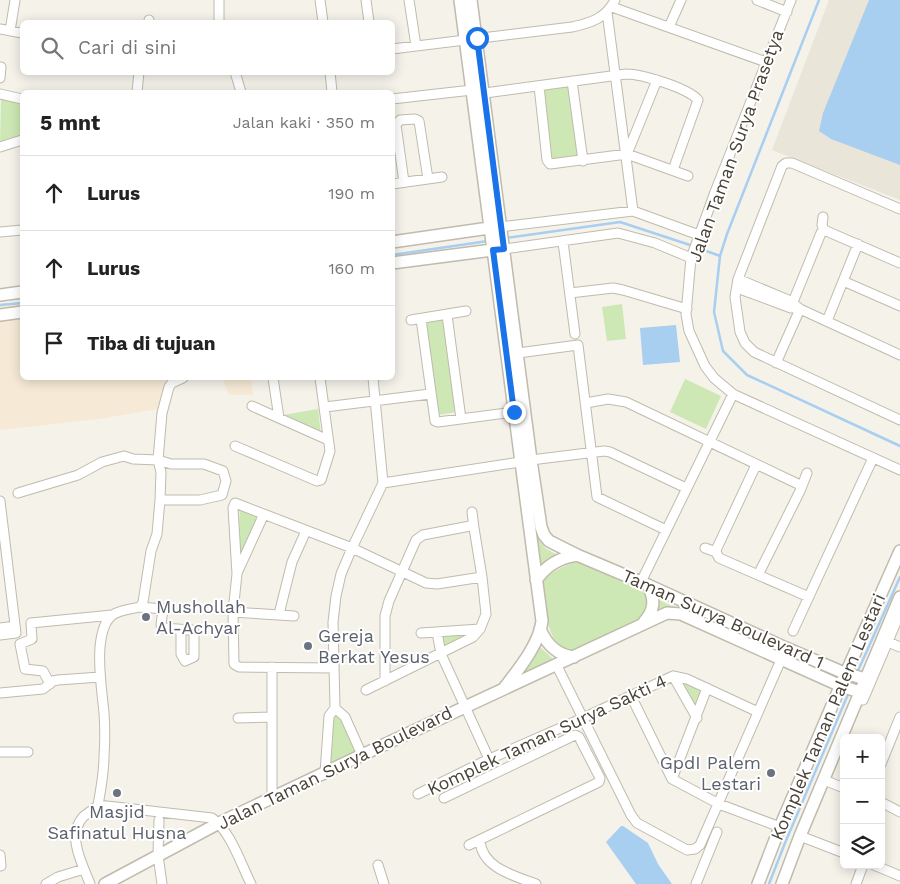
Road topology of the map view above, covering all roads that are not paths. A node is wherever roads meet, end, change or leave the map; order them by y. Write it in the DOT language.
graph roads {
  1 [pos="15,0"];
  2 [pos="219,0"];
  3 [pos="320,0"];
  4 [pos="366,0"];
  5 [pos="409,0"];
  6 [pos="460,0"];
  7 [pos="472,0"];
  8 [pos="681,0"];
  9 [pos="757,0"];
  10 [pos="791,0"];
  11 [pos="612,6"];
  12 [pos="786,12"];
  13 [pos="219,20"];
  14 [pos="323,20"];
  15 [pos="369,20"];
  16 [pos="669,27"];
  17 [pos="0,29"];
  18 [pos="10,31"];
  19 [pos="20,33"];
  20 [pos="471,39"];
  21 [pos="416,46"];
  22 [pos="395,49"];
  23 [pos="766,62"];
  24 [pos="1,67"];
  25 [pos="139,75"];
  26 [pos="236,75"];
  27 [pos="330,75"];
  28 [pos="616,75"];
  29 [pos="0,78"];
  30 [pos="657,80"];
  31 [pos="572,81"];
  32 [pos="539,86"];
  33 [pos="137,90"];
  34 [pos="240,90"];
  35 [pos="332,90"];
  36 [pos="472,90"];
  37 [pos="484,93"];
  38 [pos="0,94"];
  39 [pos="20,99"];
  40 [pos="395,99"];
  41 [pos="20,141"];
  42 [pos="0,147"];
  43 [pos="627,154"];
  44 [pos="583,161"];
  45 [pos="674,170"];
  46 [pos="688,176"];
  47 [pos="442,177"];
  48 [pos="428,179"];
  49 [pos="404,182"];
  50 [pos="395,184"];
  51 [pos="900,209"];
  52 [pos="633,211"];
  53 [pos="823,217"];
  54 [pos="20,230"];
  55 [pos="824,230"];
  56 [pos="0,232"];
  57 [pos="497,238"];
  58 [pos="698,238"];
  59 [pos="395,242"];
  60 [pos="563,242"];
  61 [pos="858,244"];
  62 [pos="692,256"];
  63 [pos="395,262"];
  64 [pos="900,263"];
  65 [pos="843,281"];
  66 [pos="738,284"];
  67 [pos="20,292"];
  68 [pos="570,293"];
  69 [pos="0,295"];
  70 [pos="796,306"];
  71 [pos="900,306"];
  72 [pos="687,309"];
  73 [pos="466,311"];
  74 [pos="20,312"];
  75 [pos="0,315"];
  76 [pos="447,315"];
  77 [pos="421,319"];
  78 [pos="411,320"];
  79 [pos="828,321"];
  80 [pos="575,334"];
  81 [pos="518,353"];
  82 [pos="900,355"];
  83 [pos="776,362"];
  84 [pos="179,380"];
  85 [pos="273,380"];
  86 [pos="320,380"];
  87 [pos="372,380"];
  88 [pos="430,394"];
  89 [pos="733,394"];
  90 [pos="376,401"];
  91 [pos="586,403"];
  92 [pos="252,406"];
  93 [pos="324,407"];
  94 [pos="514,412"];
  95 [pos="278,418"];
  96 [pos="461,419"];
  97 [pos="900,420"];
  98 [pos="328,440"];
  99 [pos="712,444"];
  100 [pos="235,446"];
  101 [pos="592,453"];
  102 [pos="873,458"];
  103 [pos="158,460"];
  104 [pos="526,461"];
  105 [pos="756,465"];
  106 [pos="900,470"];
  107 [pos="807,473"];
  108 [pos="383,483"];
  109 [pos="801,487"];
  110 [pos="686,488"];
  111 [pos="18,492"];
  112 [pos="160,500"];
  113 [pos="0,501"];
  114 [pos="472,512"];
  115 [pos="264,514"];
  116 [pos="474,528"];
  117 [pos="666,530"];
  118 [pos="306,531"];
  119 [pos="352,548"];
  120 [pos="705,548"];
  121 [pos="900,551"];
  122 [pos="716,552"];
  123 [pos="576,555"];
  124 [pos="402,572"];
  125 [pos="237,574"];
  126 [pos="758,575"];
  127 [pos="482,577"];
  128 [pos="536,580"];
  129 [pos="644,583"];
  130 [pos="809,597"];
  131 [pos="900,597"];
  132 [pos="140,607"];
  133 [pos="233,612"];
  134 [pos="900,613"];
  135 [pos="278,614"];
  136 [pos="112,615"];
  137 [pos="294,616"];
  138 [pos="643,624"];
  139 [pos="15,626"];
  140 [pos="0,628"];
  141 [pos="480,629"];
  142 [pos="181,630"];
  143 [pos="540,630"];
  144 [pos="793,631"];
  145 [pos="437,632"];
  146 [pos="421,633"];
  147 [pos="0,635"];
  148 [pos="888,642"];
  149 [pos="900,647"];
  150 [pos="786,648"];
  151 [pos="441,654"];
  152 [pos="574,657"];
  153 [pos="781,660"];
  154 [pos="556,664"];
  155 [pos="272,667"];
  156 [pos="334,668"];
  157 [pos="673,676"];
  158 [pos="100,677"];
  159 [pos="859,677"];
  160 [pos="385,681"];
  161 [pos="50,684"];
  162 [pos="504,688"];
  163 [pos="707,688"];
  164 [pos="851,689"];
  165 [pos="366,690"];
  166 [pos="0,693"];
  167 [pos="631,696"];
  168 [pos="465,706"];
  169 [pos="335,708"];
  170 [pos="758,712"];
  171 [pos="238,718"];
  172 [pos="272,718"];
  173 [pos="583,718"];
  174 [pos="697,718"];
  175 [pos="898,726"];
  176 [pos="848,734"];
  177 [pos="0,752"];
  178 [pos="28,752"];
  179 [pos="840,754"];
  180 [pos="362,755"];
  181 [pos="885,755"];
  182 [pos="489,759"];
  183 [pos="325,773"];
  184 [pos="672,779"];
  185 [pos="826,781"];
  186 [pos="840,786"];
  187 [pos="418,794"];
  188 [pos="272,798"];
  189 [pos="444,798"];
  190 [pos="719,804"];
  191 [pos="885,804"];
  192 [pos="98,805"];
  193 [pos="900,812"];
  194 [pos="160,820"];
  195 [pos="219,824"];
  196 [pos="780,827"];
  197 [pos="717,832"];
  198 [pos="800,836"];
  199 [pos="480,841"];
  200 [pos="469,845"];
  201 [pos="840,851"];
  202 [pos="162,853"];
  203 [pos="0,855"];
  204 [pos="378,865"];
  205 [pos="0,866"];
  206 [pos="84,869"];
  207 [pos="862,869"];
  208 [pos="883,869"];
  209 [pos="900,876"];
  210 [pos="91,883"];
  211 [pos="46,884"];
  212 [pos="105,884"];
  213 [pos="162,884"];
  214 [pos="250,884"];
  215 [pos="384,884"];
  216 [pos="536,884"];
  217 [pos="696,884"];
  218 [pos="758,884"];
  219 [pos="782,884"];
  220 [pos="856,884"];
  1 -- 18 [label="street"];
  2 -- 13 [label="street"];
  3 -- 14 [label="street"];
  4 -- 15 [label="street"];
  5 -- 21 [label="street"];
  6 -- 20 [label="street, Jalan Taman Surya Boulevard"];
  7 -- 20 [label="street, Jalan Taman Surya Boulevard"];
  8 -- 16 [label="street"];
  9 -- 12 [label="street"];
  10 -- 12 [label="street, Jalan Taman Surya Prasetya"];
  11 -- 16 [label="street"];
  11 -- 20 [label="street"];
  11 -- 28 [label="street"];
  12 -- 23 [label="street, Jalan Taman Surya Prasetya"];
  16 -- 23 [label="street"];
  17 -- 18 [label="street"];
  18 -- 19 [label="street"];
  20 -- 21 [label="street"];
  20 -- 36 [label="street, Jalan Taman Surya Boulevard"];
  20 -- 37 [label="street, Jalan Taman Surya Boulevard"];
  21 -- 22 [label="street"];
  23 -- 58 [label="street, Jalan Taman Surya Prasetya"];
  24 -- 29 [label="street"];
  25 -- 33 [label="street"];
  26 -- 34 [label="street"];
  27 -- 35 [label="street"];
  28 -- 30 [label="street"];
  28 -- 31 [label="street"];
  28 -- 43 [label="street"];
  30 -- 43 [label="street"];
  30 -- 45 [label="street"];
  31 -- 32 [label="street"];
  31 -- 44 [label="street"];
  32 -- 37 [label="street"];
  32 -- 44 [label="street"];
  36 -- 40 [label="street"];
  36 -- 57 [label="street, Jalan Taman Surya Boulevard"];
  37 -- 57 [label="street, Jalan Taman Surya Boulevard"];
  38 -- 39 [label="street"];
  41 -- 42 [label="street"];
  43 -- 44 [label="street"];
  43 -- 45 [label="street"];
  43 -- 52 [label="street"];
  45 -- 46 [label="street"];
  47 -- 48 [label="street"];
  48 -- 49 [label="street"];
  48 -- 49 [label="street"];
  49 -- 50 [label="street"];
  51 -- 66 [label="street"];
  52 -- 57 [label="street"];
  52 -- 58 [label="street"];
  53 -- 55 [label="street"];
  54 -- 56 [label="street"];
  55 -- 61 [label="street"];
  55 -- 70 [label="street"];
  57 -- 59 [label="street"];
  57 -- 60 [label="street"];
  57 -- 63 [label="street"];
  57 -- 81 [label="street, Jalan Taman Surya Boulevard"];
  57 -- 94 [label="street, Jalan Taman Surya Boulevard"];
  58 -- 62 [label="street, Jalan Taman Surya Prasetya"];
  60 -- 62 [label="street"];
  60 -- 68 [label="street"];
  61 -- 64 [label="street"];
  61 -- 65 [label="street"];
  62 -- 72 [label="street, Jalan Taman Surya Prasetya"];
  65 -- 71 [label="street"];
  65 -- 79 [label="street"];
  66 -- 70 [label="street"];
  66 -- 83 [label="street"];
  67 -- 69 [label="street"];
  68 -- 72 [label="street"];
  68 -- 80 [label="street"];
  70 -- 79 [label="street"];
  70 -- 83 [label="street"];
  72 -- 89 [label="street, Jalan Taman Surya Prasetya"];
  73 -- 76 [label="street"];
  74 -- 75 [label="street"];
  76 -- 77 [label="street"];
  76 -- 96 [label="street"];
  77 -- 78 [label="street"];
  77 -- 88 [label="street"];
  79 -- 82 [label="street"];
  81 -- 91 [label="street"];
  81 -- 104 [label="street, Jalan Taman Surya Boulevard"];
  83 -- 97 [label="street"];
  84 -- 103 [label="street"];
  85 -- 95 [label="street"];
  86 -- 93 [label="street"];
  87 -- 90 [label="street"];
  88 -- 90 [label="street"];
  88 -- 96 [label="street"];
  89 -- 99 [label="street"];
  89 -- 102 [label="street, Jalan Taman Surya Prasetya"];
  90 -- 93 [label="street"];
  90 -- 108 [label="street"];
  91 -- 99 [label="street"];
  91 -- 101 [label="street"];
  92 -- 95 [label="street"];
  93 -- 98 [label="street"];
  94 -- 96 [label="street"];
  94 -- 104 [label="street, Jalan Taman Surya Boulevard"];
  95 -- 98 [label="street"];
  98 -- 100 [label="street"];
  99 -- 105 [label="street"];
  99 -- 110 [label="street"];
  101 -- 104 [label="street"];
  101 -- 110 [label="street"];
  101 -- 117 [label="street"];
  102 -- 106 [label="street, Jalan Taman Surya Prasetya"];
  102 -- 130 [label="street"];
  103 -- 111 [label="street"];
  103 -- 112 [label="street"];
  103 -- 112 [label="street"];
  104 -- 108 [label="street"];
  104 -- 123 [label="street, Jalan Taman Surya Boulevard"];
  104 -- 128 [label="street, Jalan Taman Surya Boulevard"];
  105 -- 109 [label="street"];
  105 -- 122 [label="street"];
  107 -- 109 [label="street"];
  108 -- 119 [label="street"];
  109 -- 126 [label="street"];
  110 -- 117 [label="street"];
  112 -- 132 [label="street"];
  113 -- 139 [label="street"];
  114 -- 116 [label="street"];
  115 -- 118 [label="street"];
  115 -- 125 [label="street"];
  115 -- 125 [label="street"];
  116 -- 124 [label="street"];
  116 -- 127 [label="street"];
  117 -- 129 [label="street"];
  118 -- 119 [label="street"];
  118 -- 135 [label="street"];
  119 -- 124 [label="street"];
  119 -- 156 [label="street"];
  120 -- 122 [label="street"];
  121 -- 159 [label="street, Komplek Taman Palem Lestari"];
  122 -- 126 [label="street"];
  123 -- 128 [label="street"];
  123 -- 129 [label="street, Taman Surya Boulevard 1"];
  124 -- 127 [label="street"];
  124 -- 160 [label="street"];
  125 -- 133 [label="street"];
  126 -- 130 [label="street"];
  127 -- 141 [label="street"];
  128 -- 143 [label="street, Jalan Taman Surya Boulevard"];
  129 -- 138 [label="street"];
  129 -- 150 [label="street, Taman Surya Boulevard 1"];
  130 -- 144 [label="street"];
  131 -- 159 [label="street, Komplek Taman Palem Lestari"];
  132 -- 136 [label="street"];
  132 -- 142 [label="street"];
  133 -- 135 [label="street"];
  133 -- 155 [label="street"];
  134 -- 148 [label="street"];
  135 -- 137 [label="street"];
  136 -- 158 [label="street"];
  136 -- 161 [label="street"];
  138 -- 152 [label="street, Taman Surya Boulevard 1"];
  138 -- 153 [label="street, Taman Surya Boulevard 1"];
  139 -- 140 [label="street"];
  139 -- 147 [label="street"];
  141 -- 145 [label="street"];
  141 -- 151 [label="street"];
  143 -- 152 [label="street"];
  143 -- 162 [label="street, Jalan Taman Surya Boulevard"];
  145 -- 146 [label="street"];
  145 -- 151 [label="street"];
  148 -- 149 [label="street"];
  148 -- 159 [label="street"];
  150 -- 153 [label="street"];
  150 -- 159 [label="street, Taman Surya Boulevard 1"];
  151 -- 160 [label="street"];
  151 -- 168 [label="street"];
  152 -- 154 [label="street, Jalan Taman Surya Boulevard"];
  153 -- 164 [label="street, Taman Surya Boulevard 1"];
  153 -- 170 [label="street"];
  154 -- 162 [label="street, Jalan Taman Surya Boulevard"];
  154 -- 173 [label="street"];
  155 -- 156 [label="street"];
  155 -- 172 [label="street"];
  156 -- 169 [label="street"];
  157 -- 163 [label="street, Komplek Taman Surya Sakti 4"];
  157 -- 167 [label="street, Komplek Taman Surya Sakti 4"];
  157 -- 174 [label="street"];
  158 -- 161 [label="street"];
  158 -- 192 [label="street"];
  159 -- 164 [label="street, Komplek Taman Palem Lestari"];
  159 -- 164 [label="street, Komplek Taman Palem Lestari"];
  159 -- 176 [label="street"];
  160 -- 165 [label="street"];
  161 -- 166 [label="street"];
  162 -- 168 [label="street, Jalan Taman Surya Boulevard"];
  163 -- 170 [label="street, Komplek Taman Surya Sakti 4"];
  163 -- 174 [label="street"];
  164 -- 185 [label="street, Komplek Taman Palem Lestari"];
  164 -- 196 [label="street, Komplek Taman Palem Lestari"];
  167 -- 173 [label="street, Komplek Taman Surya Sakti 4"];
  167 -- 184 [label="street"];
  168 -- 180 [label="street, Jalan Taman Surya Boulevard"];
  168 -- 182 [label="street"];
  169 -- 180 [label="street"];
  169 -- 183 [label="street"];
  170 -- 190 [label="street"];
  171 -- 172 [label="street"];
  172 -- 188 [label="street"];
  173 -- 182 [label="street, Komplek Taman Surya Sakti 4"];
  173 -- 190 [label="street"];
  174 -- 184 [label="street"];
  175 -- 181 [label="street"];
  177 -- 178 [label="street"];
  179 -- 185 [label="street"];
  180 -- 183 [label="street, Jalan Taman Surya Boulevard"];
  182 -- 187 [label="street, Komplek Taman Surya Sakti 4"];
  183 -- 188 [label="street, Jalan Taman Surya Boulevard"];
  184 -- 190 [label="street"];
  185 -- 186 [label="street"];
  185 -- 198 [label="street, Komplek Taman Palem Lestari"];
  188 -- 195 [label="street, Jalan Taman Surya Boulevard"];
  189 -- 199 [label="street"];
  190 -- 196 [label="street"];
  191 -- 193 [label="street"];
  192 -- 195 [label="street"];
  192 -- 206 [label="street"];
  194 -- 202 [label="street"];
  195 -- 202 [label="street, Jalan Taman Surya Boulevard"];
  195 -- 214 [label="street"];
  196 -- 218 [label="street, Komplek Taman Palem Lestari"];
  197 -- 217 [label="street"];
  198 -- 201 [label="street"];
  198 -- 219 [label="street, Komplek Taman Palem Lestari"];
  199 -- 200 [label="street"];
  199 -- 216 [label="street"];
  202 -- 212 [label="street, Jalan Taman Surya Boulevard"];
  202 -- 213 [label="street"];
  203 -- 205 [label="street"];
  204 -- 215 [label="street"];
  206 -- 210 [label="street"];
  206 -- 211 [label="street"];
  207 -- 220 [label="street"];
  208 -- 209 [label="street"];
}
